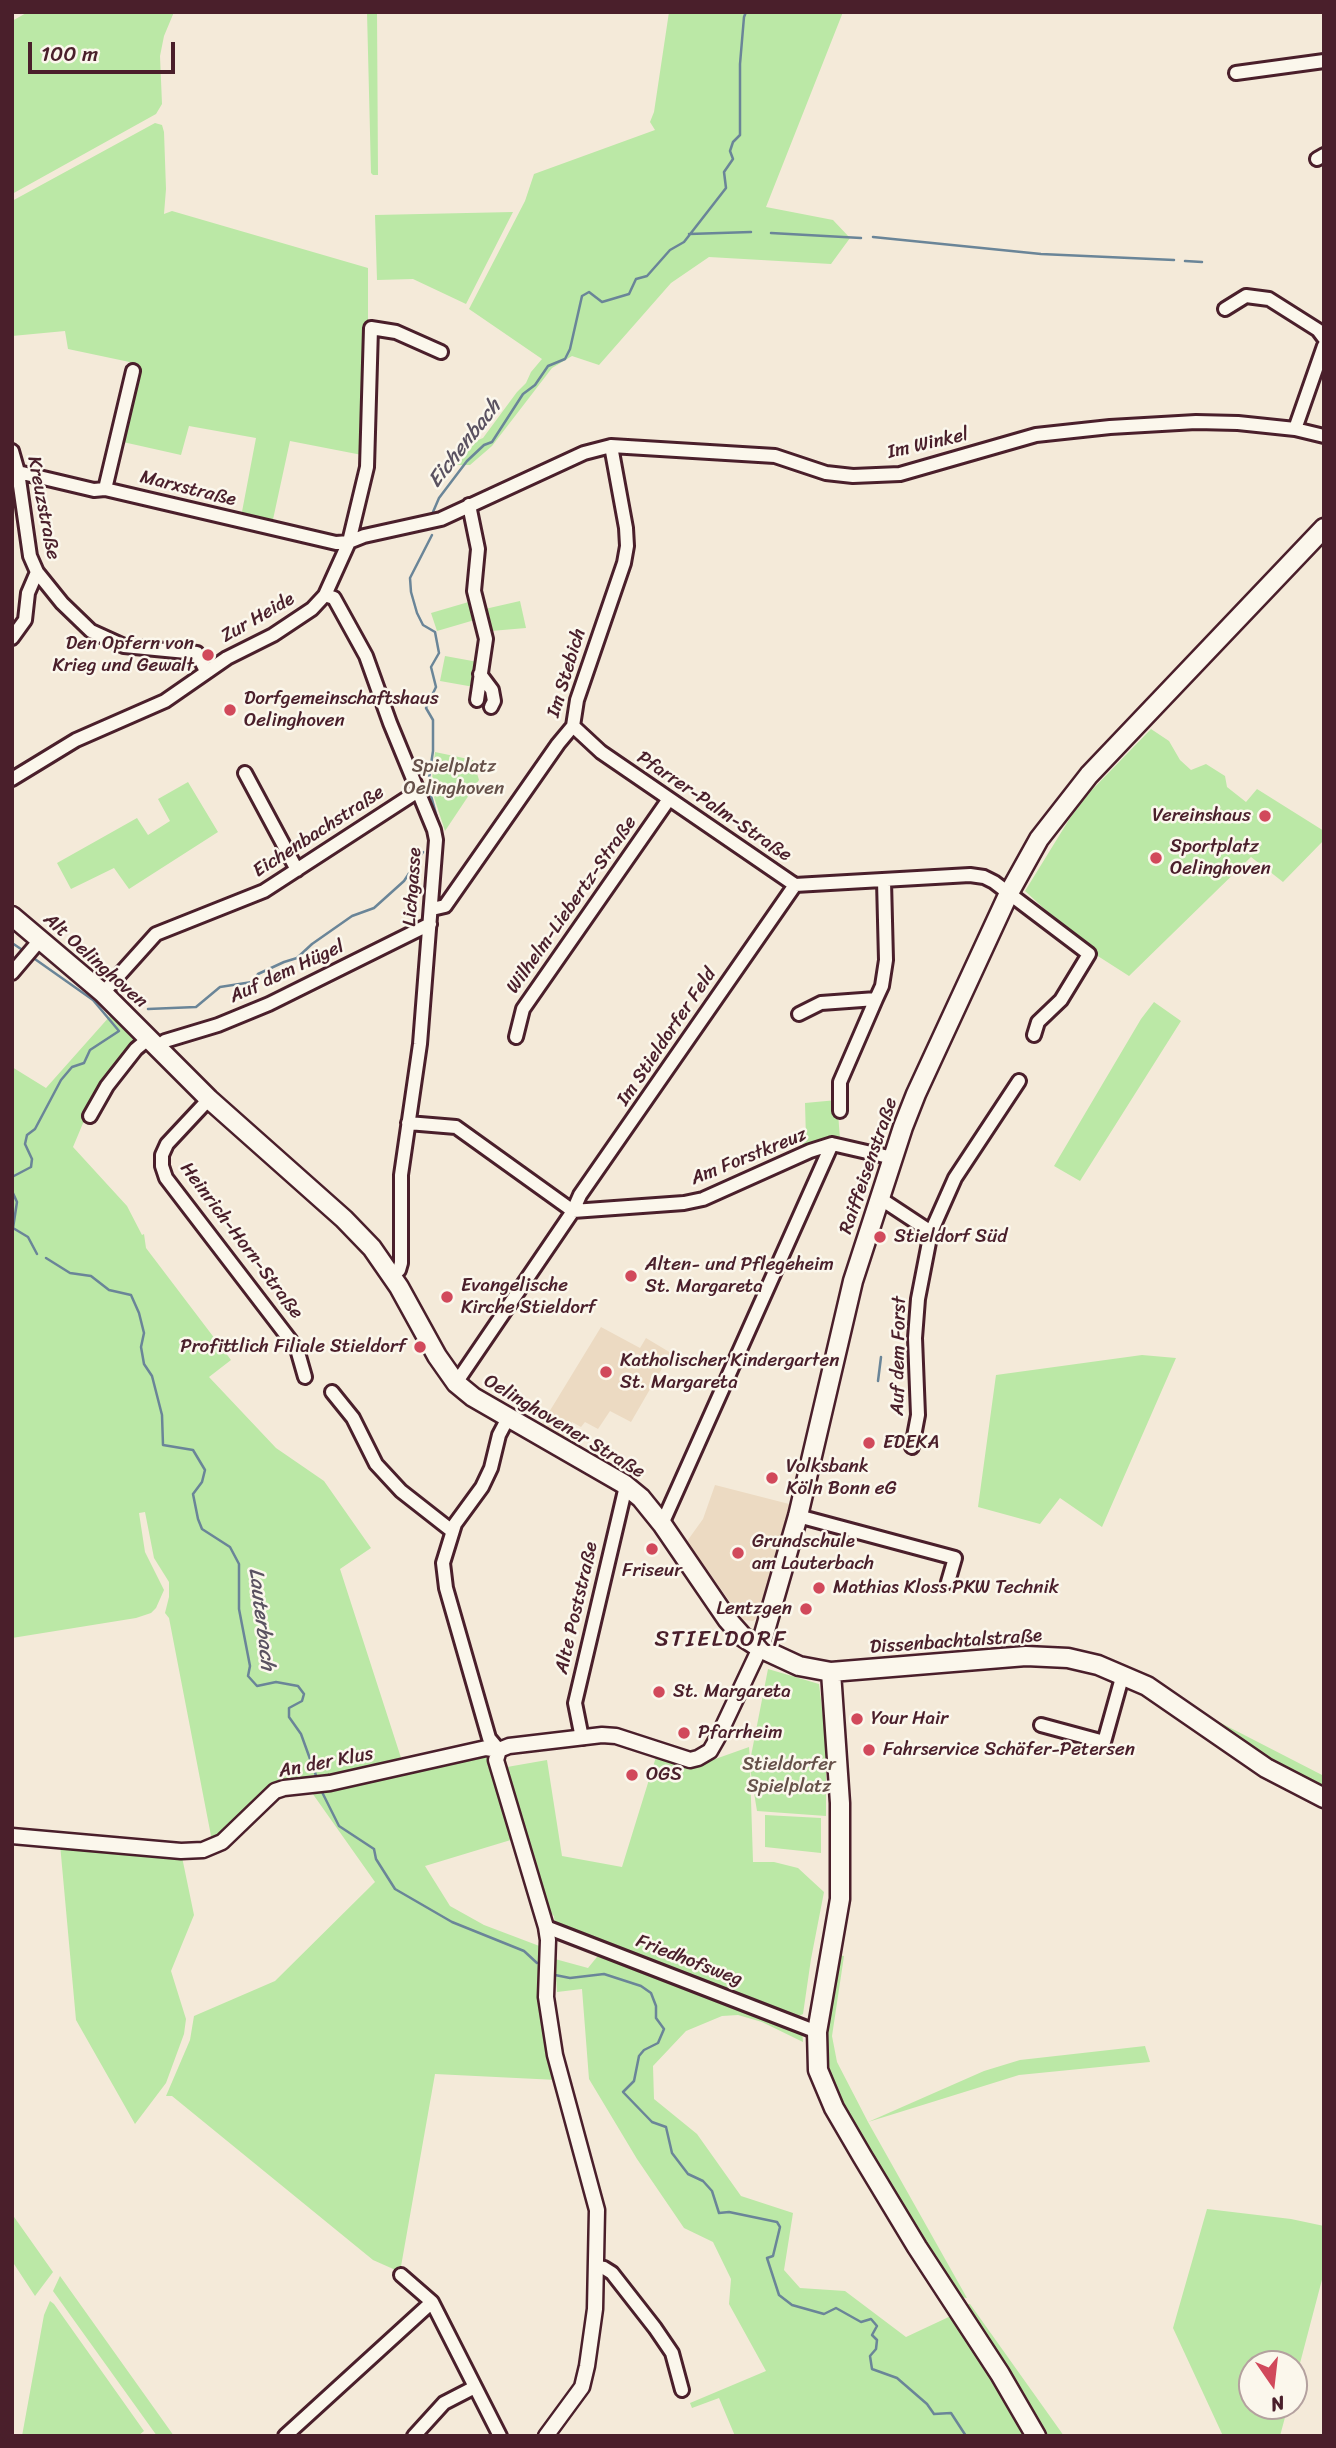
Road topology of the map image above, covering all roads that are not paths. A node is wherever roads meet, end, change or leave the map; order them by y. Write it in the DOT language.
graph roads {
  1 [pos="1324,61"];
  2 [pos="1236,73"];
  3 [pos="1225,309"];
  4 [pos="1324,338"];
  5 [pos="1324,346"];
  6 [pos="442,352"];
  7 [pos="133,371"];
  8 [pos="1295,429"];
  9 [pos="1324,436"];
  10 [pos="611,446"];
  11 [pos="12,451"];
  12 [pos="15,469"];
  13 [pos="105,489"];
  14 [pos="469,505"];
  15 [pos="1324,528"];
  16 [pos="349,542"];
  17 [pos="37,572"];
  18 [pos="325,595"];
  19 [pos="12,638"];
  20 [pos="206,671"];
  21 [pos="480,674"];
  22 [pos="477,700"];
  23 [pos="491,706"];
  24 [pos="573,726"];
  25 [pos="245,773"];
  26 [pos="12,779"];
  27 [pos="418,790"];
  28 [pos="668,799"];
  29 [pos="297,870"];
  30 [pos="884,881"];
  31 [pos="794,885"];
  32 [pos="1009,893"];
  33 [pos="432,909"];
  34 [pos="12,916"];
  35 [pos="430,924"];
  36 [pos="33,949"];
  37 [pos="12,973"];
  38 [pos="103,993"];
  39 [pos="876,999"];
  40 [pos="799,1014"];
  41 [pos="1034,1035"];
  42 [pos="516,1037"];
  43 [pos="153,1043"];
  44 [pos="1020,1081"];
  45 [pos="209,1100"];
  46 [pos="840,1111"];
  47 [pos="90,1116"];
  48 [pos="408,1123"];
  49 [pos="832,1144"];
  50 [pos="893,1158"];
  51 [pos="881,1199"];
  52 [pos="573,1211"];
  53 [pos="932,1232"];
  54 [pos="392,1276"];
  55 [pos="305,1377"];
  56 [pos="456,1383"];
  57 [pos="332,1392"];
  58 [pos="509,1416"];
  59 [pos="912,1447"];
  60 [pos="626,1486"];
  61 [pos="798,1516"];
  62 [pos="662,1524"];
  63 [pos="452,1531"];
  64 [pos="948,1582"];
  65 [pos="760,1648"];
  66 [pos="831,1672"];
  67 [pos="1123,1674"];
  68 [pos="1041,1725"];
  69 [pos="582,1738"];
  70 [pos="499,1750"];
  71 [pos="1324,1798"];
  72 [pos="12,1836"];
  73 [pos="546,1927"];
  74 [pos="817,2032"];
  75 [pos="598,2267"];
  76 [pos="401,2275"];
  77 [pos="432,2302"];
  78 [pos="475,2387"];
  79 [pos="682,2390"];
  80 [pos="285,2436"];
  81 [pos="414,2436"];
  82 [pos="500,2436"];
  83 [pos="546,2436"];
  84 [pos="1036,2436"];
  1 -- 2 [label="street"];
  3 -- 4 [label="street"];
  5 -- 8 [label="street"];
  6 -- 16 [label="street, Zur Heide"];
  7 -- 13 [label="street"];
  8 -- 9 [label="street, Im Winkel"];
  8 -- 10 [label="street, Im Winkel"];
  10 -- 14 [label="street, Im Winkel"];
  10 -- 24 [label="street, Im Stebich"];
  11 -- 12 [label="street, Kreuzstraße"];
  12 -- 13 [label="street, Marxstraße"];
  12 -- 17 [label="street, Kreuzstraße"];
  13 -- 16 [label="street, Marxstraße"];
  14 -- 16 [label="street, Im Winkel"];
  14 -- 21 [label="street"];
  15 -- 32 [label="main road, Raiffeisenstraße"];
  16 -- 18 [label="street, Zur Heide"];
  17 -- 19 [label="street"];
  17 -- 20 [label="street, Kreuzstraße"];
  18 -- 20 [label="street, Zur Heide"];
  18 -- 27 [label="street, Lichgasse"];
  20 -- 26 [label="street, Zur Heide"];
  21 -- 22 [label="street"];
  21 -- 23 [label="street"];
  24 -- 28 [label="street, Pfarrer-Palm-Straße"];
  24 -- 33 [label="street, Im Stebich"];
  25 -- 29 [label="street"];
  27 -- 29 [label="street, Eichenbachstraße"];
  27 -- 33 [label="street, Lichgasse"];
  28 -- 31 [label="street, Pfarrer-Palm-Straße"];
  28 -- 42 [label="street, Wilhelm-Liebertz-Straße"];
  29 -- 38 [label="street, Eichenbachstraße"];
  30 -- 31 [label="street, Pfarrer-Palm-Straße"];
  30 -- 32 [label="street, Pfarrer-Palm-Straße"];
  30 -- 39 [label="street"];
  31 -- 52 [label="street, Im Stieldorfer Feld"];
  32 -- 41 [label="street, Pfarrer-Palm-Straße"];
  32 -- 50 [label="main road, Raiffeisenstraße"];
  33 -- 35 [label="street, Lichgasse"];
  34 -- 36 [label="main road, Alt Oelinghoven"];
  35 -- 43 [label="street, Auf dem Hügel"];
  35 -- 48 [label="street, Lichgasse"];
  36 -- 37 [label="street"];
  36 -- 38 [label="main road, Alt Oelinghoven"];
  38 -- 43 [label="main road, Alt Oelinghoven"];
  39 -- 40 [label="street"];
  39 -- 46 [label="street"];
  43 -- 45 [label="main road, Oelinghovener Straße"];
  43 -- 47 [label="street, Auf dem Hügel"];
  44 -- 53 [label="street, Auf dem Forst"];
  45 -- 54 [label="main road, Oelinghovener Straße"];
  45 -- 55 [label="street, Heinrich-Horn-Straße"];
  48 -- 52 [label="street"];
  48 -- 54 [label="street, Lichgasse"];
  49 -- 50 [label="street, Am Forstkreuz"];
  49 -- 52 [label="street, Am Forstkreuz"];
  49 -- 62 [label="street"];
  50 -- 51 [label="main road, Raiffeisenstraße"];
  51 -- 53 [label="street"];
  51 -- 61 [label="main road, Raiffeisenstraße"];
  52 -- 56 [label="street"];
  53 -- 59 [label="street, Auf dem Forst"];
  54 -- 56 [label="main road, Oelinghovener Straße"];
  56 -- 58 [label="main road, Oelinghovener Straße"];
  57 -- 63 [label="street"];
  58 -- 60 [label="main road, Oelinghovener Straße"];
  58 -- 63 [label="street"];
  60 -- 62 [label="main road, Oelinghovener Straße"];
  60 -- 69 [label="street, Alte Poststraße"];
  61 -- 64 [label="street"];
  61 -- 65 [label="main road, Raiffeisenstraße"];
  62 -- 65 [label="main road, Oelinghovener Straße"];
  63 -- 70 [label="street"];
  65 -- 66 [label="main road, Oelinghovener Straße"];
  65 -- 69 [label="street, An der Klus"];
  66 -- 67 [label="main road, Dissenbachtalstraße"];
  66 -- 74 [label="main road"];
  67 -- 68 [label="street"];
  67 -- 71 [label="main road, Dissenbachtalstraße"];
  69 -- 70 [label="street, An der Klus"];
  70 -- 72 [label="street, An der Klus"];
  70 -- 73 [label="street"];
  73 -- 74 [label="street, Friedhofsweg"];
  73 -- 75 [label="street"];
  74 -- 84 [label="main road"];
  75 -- 79 [label="street"];
  75 -- 83 [label="street"];
  76 -- 77 [label="street"];
  77 -- 78 [label="street"];
  77 -- 80 [label="street"];
  78 -- 81 [label="street"];
  78 -- 82 [label="street"];
}
